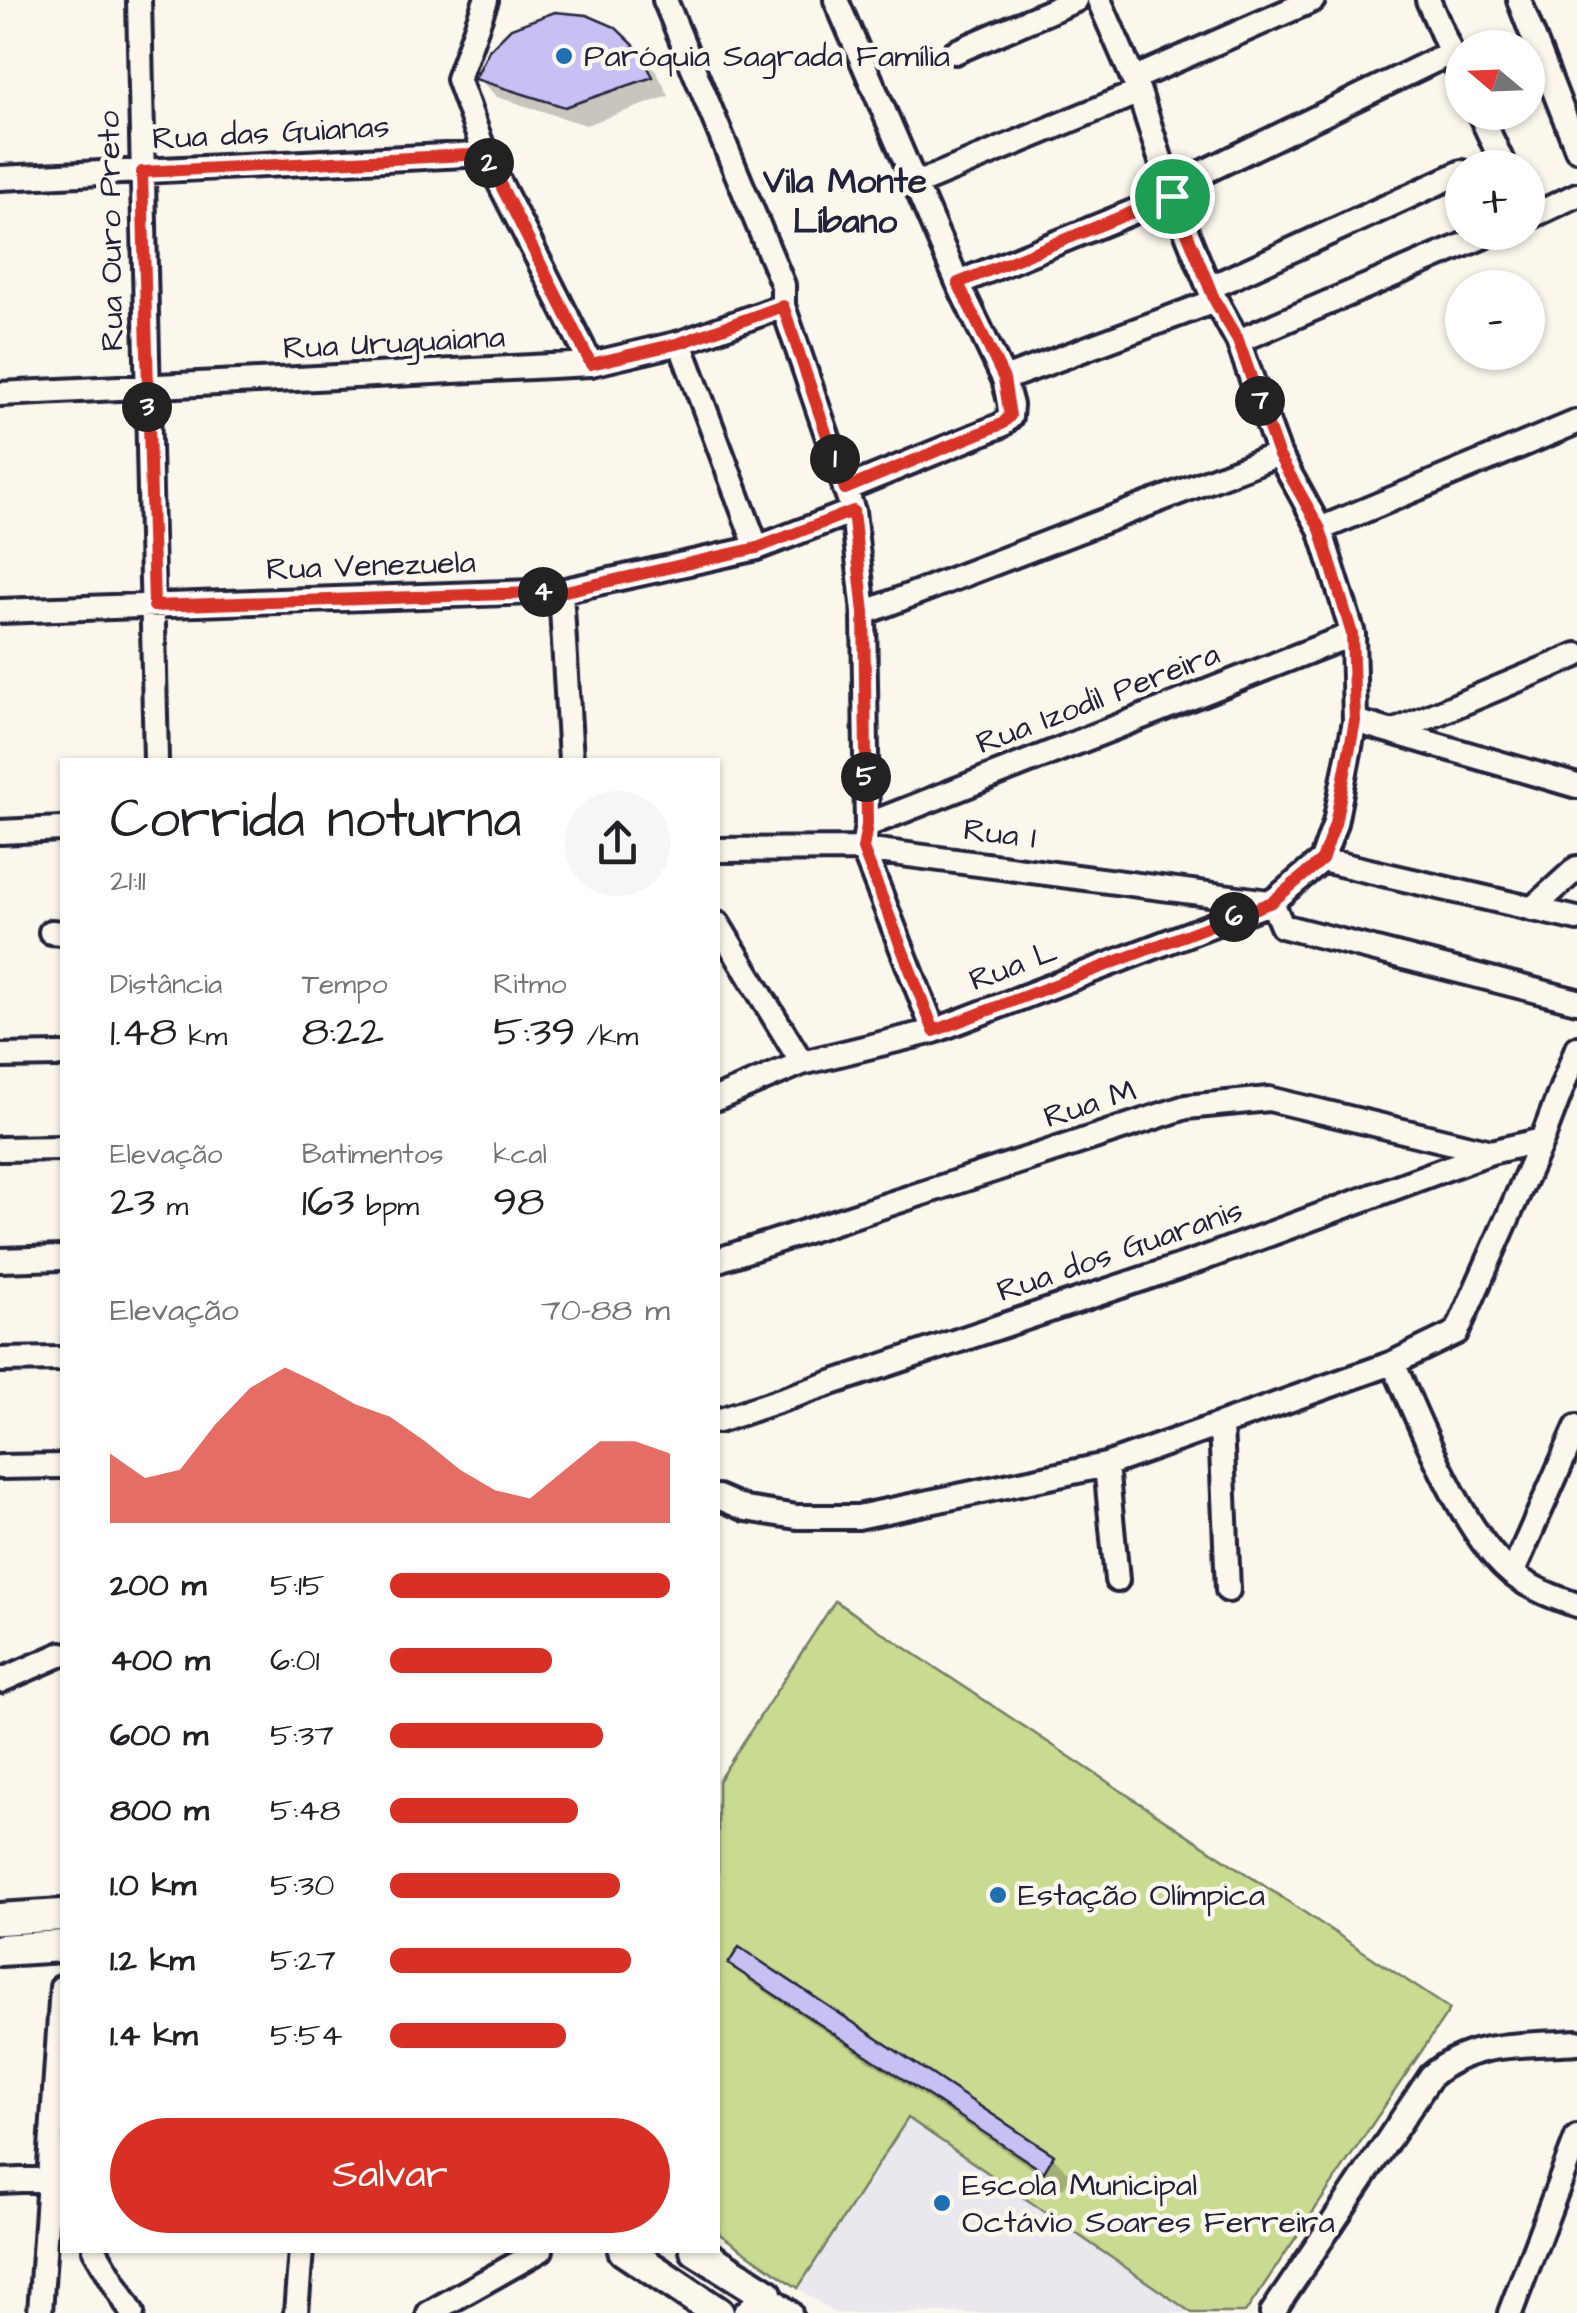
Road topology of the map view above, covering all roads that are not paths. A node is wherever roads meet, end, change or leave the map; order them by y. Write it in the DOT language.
graph roads {
  1 [pos="139,0"];
  2 [pos="486,0"];
  3 [pos="665,0"];
  4 [pos="836,0"];
  5 [pos="1076,0"];
  6 [pos="1099,0"];
  7 [pos="1313,0"];
  8 [pos="1428,0"];
  9 [pos="1520,0"];
  10 [pos="1445,41"];
  11 [pos="956,52"];
  12 [pos="1445,55"];
  13 [pos="1136,86"];
  14 [pos="1577,149"];
  15 [pos="485,154"];
  16 [pos="142,172"];
  17 [pos="0,178"];
  18 [pos="1445,180"];
  19 [pos="916,184"];
  20 [pos="1171,192"];
  21 [pos="1577,195"];
  22 [pos="1545,210"];
  23 [pos="1451,250"];
  24 [pos="958,283"];
  25 [pos="1212,294"];
  26 [pos="783,306"];
  27 [pos="1238,340"];
  28 [pos="680,343"];
  29 [pos="591,364"];
  30 [pos="1004,379"];
  31 [pos="146,390"];
  32 [pos="0,394"];
  33 [pos="1577,422"];
  34 [pos="1278,454"];
  35 [pos="849,500"];
  36 [pos="1320,529"];
  37 [pos="757,548"];
  38 [pos="561,592"];
  39 [pos="154,606"];
  40 [pos="0,610"];
  41 [pos="864,613"];
  42 [pos="1352,634"];
  43 [pos="1577,656"];
  44 [pos="1355,721"];
  45 [pos="1393,732"];
  46 [pos="156,758"];
  47 [pos="571,758"];
  48 [pos="1577,786"];
  49 [pos="867,825"];
  50 [pos="60,830"];
  51 [pos="0,832"];
  52 [pos="863,849"];
  53 [pos="720,850"];
  54 [pos="1322,860"];
  55 [pos="1577,868"];
  56 [pos="1272,902"];
  57 [pos="1532,909"];
  58 [pos="1577,919"];
  59 [pos="720,927"];
  60 [pos="1577,1001"];
  61 [pos="934,1031"];
  62 [pos="1577,1048"];
  63 [pos="60,1055"];
  64 [pos="0,1056"];
  65 [pos="802,1064"];
  66 [pos="720,1097"];
  67 [pos="1542,1140"];
  68 [pos="0,1148"];
  69 [pos="60,1148"];
  70 [pos="1491,1152"];
  71 [pos="720,1254"];
  72 [pos="60,1258"];
  73 [pos="0,1260"];
  74 [pos="60,1359"];
  75 [pos="0,1360"];
  76 [pos="1394,1363"];
  77 [pos="720,1420"];
  78 [pos="1221,1425"];
  79 [pos="1577,1426"];
  80 [pos="1106,1465"];
  81 [pos="0,1466"];
  82 [pos="60,1466"];
  83 [pos="720,1498"];
  84 [pos="1512,1574"];
  85 [pos="1117,1580"];
  86 [pos="1228,1590"];
  87 [pos="1577,1605"];
  88 [pos="60,1655"];
  89 [pos="0,1681"];
  90 [pos="60,1915"];
  91 [pos="0,1918"];
  92 [pos="60,1946"];
  93 [pos="0,1950"];
  94 [pos="1577,2042"];
  95 [pos="60,2118"];
  96 [pos="1577,2137"];
  97 [pos="0,2181"];
  98 [pos="59,2184"];
  99 [pos="97,2253"];
  100 [pos="301,2253"];
  101 [pos="536,2253"];
  102 [pos="628,2253"];
  103 [pos="700,2253"];
  104 [pos="767,2308"];
  105 [pos="40,2313"];
  106 [pos="132,2313"];
  107 [pos="296,2313"];
  108 [pos="429,2313"];
  109 [pos="718,2313"];
  110 [pos="1272,2313"];
  111 [pos="1510,2313"];
  1 -- 16 [label="street, Rua Ouro Preto"];
  2 -- 15 [label="street"];
  3 -- 26 [label="street"];
  4 -- 19 [label="street"];
  5 -- 11 [label="street"];
  6 -- 13 [label="street"];
  7 -- 13 [label="street"];
  8 -- 10 [label="street"];
  9 -- 14 [label="street"];
  12 -- 20 [label="street"];
  13 -- 19 [label="street"];
  13 -- 20 [label="street"];
  15 -- 16 [label="street, Rua das Guianas"];
  15 -- 29 [label="street"];
  16 -- 17 [label="street, Rua das Guianas"];
  16 -- 31 [label="street, Rua Ouro Preto"];
  18 -- 25 [label="street"];
  19 -- 24 [label="street"];
  20 -- 24 [label="street"];
  20 -- 25 [label="street"];
  21 -- 22 [label="street"];
  23 -- 27 [label="street"];
  24 -- 30 [label="street"];
  25 -- 27 [label="street"];
  25 -- 30 [label="street"];
  26 -- 28 [label="street, Rua Uruguaiana"];
  26 -- 35 [label="street"];
  27 -- 34 [label="street"];
  28 -- 29 [label="street, Rua Uruguaiana"];
  28 -- 37 [label="street"];
  29 -- 31 [label="street, Rua Uruguaiana"];
  30 -- 35 [label="street, Rua Venezuela"];
  31 -- 32 [label="street, Rua Uruguaiana"];
  31 -- 39 [label="street, Rua Ouro Preto"];
  33 -- 36 [label="street"];
  34 -- 36 [label="street"];
  34 -- 41 [label="street"];
  35 -- 37 [label="street, Rua Venezuela"];
  35 -- 41 [label="street"];
  36 -- 42 [label="street"];
  37 -- 38 [label="street, Rua Venezuela"];
  38 -- 39 [label="street, Rua Venezuela"];
  38 -- 47 [label="street"];
  39 -- 40 [label="street, Rua Venezuela"];
  39 -- 46 [label="street, Rua Ouro Preto"];
  41 -- 49 [label="street"];
  42 -- 44 [label="street"];
  42 -- 49 [label="street, Rua Izodil Pereira"];
  43 -- 45 [label="street"];
  44 -- 45 [label="street"];
  44 -- 54 [label="street"];
  45 -- 48 [label="street"];
  49 -- 52 [label="street"];
  50 -- 51 [label="street"];
  52 -- 53 [label="street, Rua I"];
  52 -- 56 [label="street, Rua I"];
  52 -- 61 [label="street"];
  54 -- 56 [label="street, Rua L"];
  54 -- 57 [label="street"];
  55 -- 57 [label="street"];
  56 -- 60 [label="street"];
  56 -- 61 [label="street, Rua L"];
  57 -- 58 [label="street"];
  59 -- 65 [label="street"];
  61 -- 65 [label="street, Rua L"];
  62 -- 67 [label="street"];
  63 -- 64 [label="street"];
  65 -- 66 [label="street, Rua L"];
  67 -- 70 [label="street, Rua dos Guaranis"];
  67 -- 76 [label="street"];
  68 -- 69 [label="street"];
  70 -- 71 [label="street, Rua M"];
  70 -- 77 [label="street, Rua dos Guaranis"];
  72 -- 73 [label="street"];
  74 -- 75 [label="street"];
  76 -- 78 [label="street"];
  76 -- 84 [label="street"];
  78 -- 80 [label="street"];
  78 -- 86 [label="street"];
  79 -- 84 [label="street"];
  80 -- 83 [label="street"];
  80 -- 85 [label="street"];
  81 -- 82 [label="street"];
  84 -- 87 [label="street"];
  88 -- 89 [label="street"];
  90 -- 91 [label="street"];
  92 -- 93 [label="street"];
  94 -- 110 [label="street"];
  95 -- 98 [label="street"];
  96 -- 111 [label="street"];
  97 -- 98 [label="street"];
  98 -- 105 [label="street"];
  99 -- 106 [label="street"];
  100 -- 107 [label="street"];
  101 -- 108 [label="street"];
  102 -- 109 [label="street"];
  103 -- 104 [label="street"];
}
